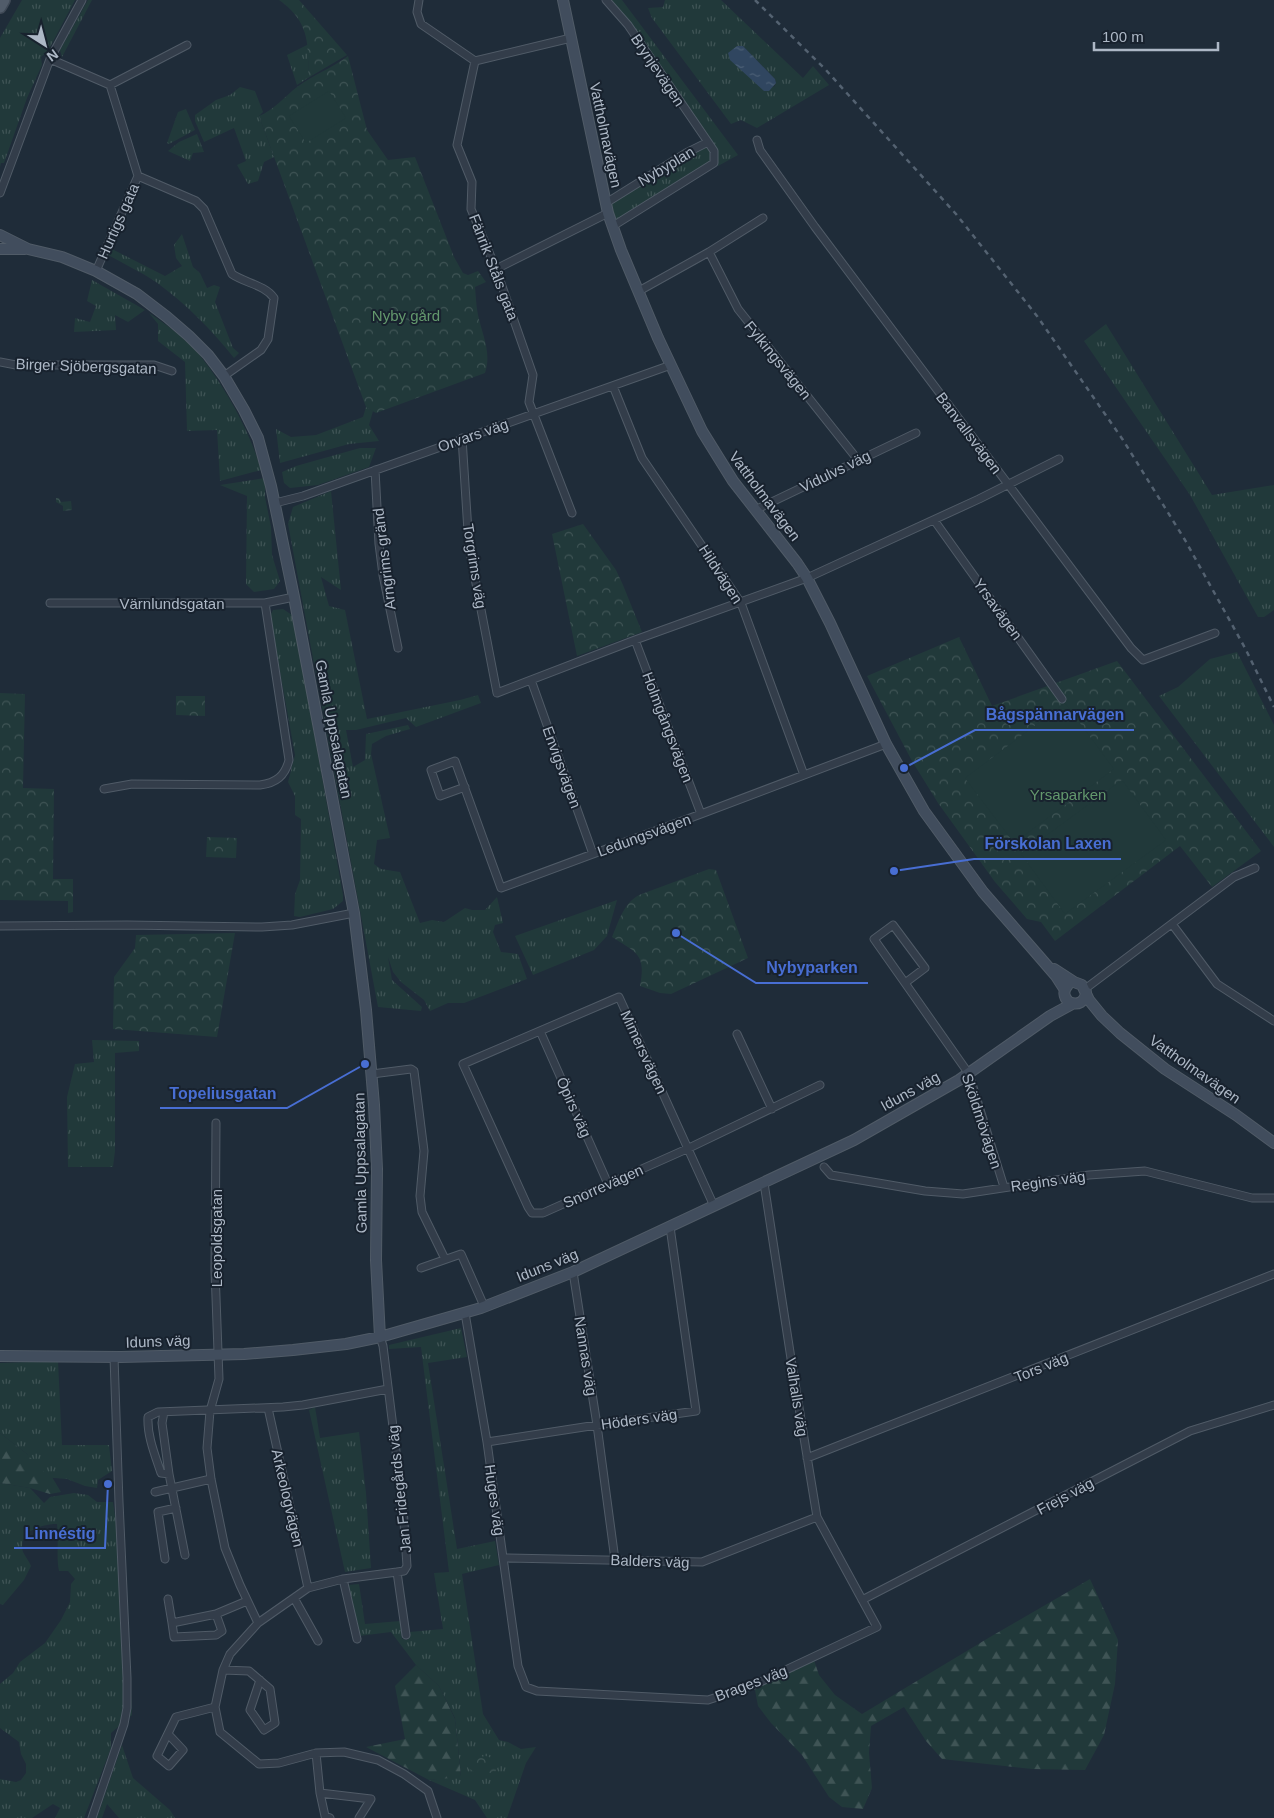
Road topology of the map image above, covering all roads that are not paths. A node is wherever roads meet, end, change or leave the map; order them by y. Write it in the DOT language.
graph roads {
  1 [pos="4,0"];
  2 [pos="82,0"];
  3 [pos="419,0"];
  4 [pos="563,0"];
  5 [pos="606,0"];
  6 [pos="0,7"];
  7 [pos="571,38"];
  8 [pos="187,45"];
  9 [pos="50,59"];
  10 [pos="475,61"];
  11 [pos="110,85"];
  12 [pos="756,140"];
  13 [pos="708,142"];
  14 [pos="138,176"];
  15 [pos="0,192"];
  16 [pos="0,199"];
  17 [pos="607,208"];
  18 [pos="763,218"];
  19 [pos="612,226"];
  20 [pos="0,235"];
  21 [pos="0,247"];
  22 [pos="28,249"];
  23 [pos="709,252"];
  24 [pos="496,269"];
  25 [pos="96,271"];
  26 [pos="639,291"];
  27 [pos="0,362"];
  28 [pos="671,365"];
  29 [pos="172,371"];
  30 [pos="224,376"];
  31 [pos="613,386"];
  32 [pos="532,414"];
  33 [pos="916,433"];
  34 [pos="462,438"];
  35 [pos="1059,459"];
  36 [pos="858,460"];
  37 [pos="375,470"];
  38 [pos="1008,484"];
  39 [pos="275,503"];
  40 [pos="755,510"];
  41 [pos="572,513"];
  42 [pos="934,520"];
  43 [pos="807,578"];
  44 [pos="294,597"];
  45 [pos="50,603"];
  46 [pos="265,603"];
  47 [pos="741,603"];
  48 [pos="1215,633"];
  49 [pos="635,640"];
  50 [pos="398,648"];
  51 [pos="1143,660"];
  52 [pos="1151,666"];
  53 [pos="530,680"];
  54 [pos="1062,699"];
  55 [pos="886,744"];
  56 [pos="804,775"];
  57 [pos="465,788"];
  58 [pos="104,789"];
  59 [pos="701,814"];
  60 [pos="593,854"];
  61 [pos="1255,868"];
  62 [pos="354,913"];
  63 [pos="1172,924"];
  64 [pos="0,926"];
  65 [pos="1044,963"];
  66 [pos="1074,982"];
  67 [pos="905,983"];
  68 [pos="1085,991"];
  69 [pos="1070,998"];
  70 [pos="1102,1016"];
  71 [pos="1274,1021"];
  72 [pos="540,1031"];
  73 [pos="737,1034"];
  74 [pos="463,1064"];
  75 [pos="372,1074"];
  76 [pos="969,1074"];
  77 [pos="820,1085"];
  78 [pos="772,1109"];
  79 [pos="216,1123"];
  80 [pos="1274,1143"];
  81 [pos="689,1148"];
  82 [pos="824,1166"];
  83 [pos="764,1183"];
  84 [pos="608,1184"];
  85 [pos="1004,1187"];
  86 [pos="1274,1198"];
  87 [pos="714,1206"];
  88 [pos="670,1227"];
  89 [pos="445,1259"];
  90 [pos="421,1268"];
  91 [pos="574,1272"];
  92 [pos="1274,1274"];
  93 [pos="484,1306"];
  94 [pos="465,1313"];
  95 [pos="380,1337"];
  96 [pos="219,1354"];
  97 [pos="0,1356"];
  98 [pos="114,1357"];
  99 [pos="388,1389"];
  100 [pos="1274,1405"];
  101 [pos="268,1408"];
  102 [pos="210,1410"];
  103 [pos="164,1412"];
  104 [pos="597,1424"];
  105 [pos="487,1442"];
  106 [pos="807,1458"];
  107 [pos="169,1474"];
  108 [pos="211,1479"];
  109 [pos="173,1488"];
  110 [pos="155,1492"];
  111 [pos="176,1508"];
  112 [pos="817,1517"];
  113 [pos="185,1555"];
  114 [pos="504,1558"];
  115 [pos="165,1560"];
  116 [pos="615,1560"];
  117 [pos="397,1572"];
  118 [pos="343,1579"];
  119 [pos="308,1588"];
  120 [pos="294,1598"];
  121 [pos="168,1599"];
  122 [pos="862,1600"];
  123 [pos="247,1601"];
  124 [pos="216,1614"];
  125 [pos="172,1623"];
  126 [pos="258,1623"];
  127 [pos="406,1635"];
  128 [pos="357,1639"];
  129 [pos="318,1641"];
  130 [pos="223,1670"];
  131 [pos="260,1680"];
  132 [pos="526,1687"];
  133 [pos="215,1707"];
  134 [pos="168,1734"];
  135 [pos="316,1753"];
  136 [pos="320,1793"];
  137 [pos="92,1818"];
  138 [pos="330,1818"];
  139 [pos="359,1818"];
  140 [pos="437,1818"];
  1 -- 6 [label="main road"];
  2 -- 9 [label="street"];
  3 -- 10 [label="street"];
  4 -- 7 [label="street, Vattholmavägen"];
  5 -- 13 [label="street, Brynjevägen"];
  7 -- 10 [label="street"];
  7 -- 17 [label="street, Vattholmavägen"];
  8 -- 11 [label="street"];
  9 -- 11 [label="street"];
  9 -- 15 [label="street"];
  10 -- 24 [label="street, Fänrik Ståls gata"];
  11 -- 14 [label="street, Hurtigs gata"];
  12 -- 38 [label="street, Banvallsvägen"];
  13 -- 17 [label="street, Nybyplan"];
  13 -- 19 [label="street, Nybyplan"];
  14 -- 25 [label="street, Hurtigs gata"];
  14 -- 30 [label="street"];
  15 -- 16 [label="street"];
  17 -- 19 [label="street, Vattholmavägen"];
  17 -- 24 [label="street, Nybyplan"];
  18 -- 23 [label="street"];
  19 -- 26 [label="street, Vattholmavägen"];
  20 -- 21 [label="street"];
  20 -- 22 [label="street, Gamla Uppsalagatan"];
  21 -- 22 [label="street, Gamla Uppsalagatan"];
  22 -- 25 [label="street, Gamla Uppsalagatan"];
  23 -- 26 [label="street"];
  23 -- 36 [label="street, Fylkingsvägen"];
  24 -- 32 [label="street, Fänrik Ståls gata"];
  25 -- 30 [label="street, Gamla Uppsalagatan"];
  26 -- 28 [label="street, Vattholmavägen"];
  27 -- 29 [label="street, Birger Sjöbergsgatan"];
  28 -- 31 [label="street, Orvars väg"];
  28 -- 40 [label="street, Vattholmavägen"];
  30 -- 39 [label="street, Gamla Uppsalagatan"];
  31 -- 32 [label="street, Orvars väg"];
  31 -- 47 [label="street, Hildvägen"];
  32 -- 34 [label="street, Orvars väg"];
  32 -- 41 [label="street, Fänrik Ståls gata"];
  33 -- 36 [label="street, Vidulvs väg"];
  34 -- 37 [label="street, Orvars väg"];
  34 -- 53 [label="street, Torgrims väg"];
  35 -- 38 [label="street"];
  36 -- 40 [label="street, Vidulvs väg"];
  37 -- 39 [label="street, Orvars väg"];
  37 -- 50 [label="street, Arngrims gränd"];
  38 -- 42 [label="street"];
  38 -- 51 [label="street, Banvallsvägen"];
  39 -- 44 [label="street, Gamla Uppsalagatan"];
  40 -- 43 [label="street, Vattholmavägen"];
  42 -- 43 [label="street"];
  42 -- 54 [label="street, Yrsavägen"];
  43 -- 47 [label="street"];
  43 -- 55 [label="street, Vattholmavägen"];
  44 -- 46 [label="street, Värnlundsgatan"];
  44 -- 62 [label="street, Gamla Uppsalagatan"];
  45 -- 46 [label="street, Värnlundsgatan"];
  46 -- 58 [label="street"];
  47 -- 49 [label="street"];
  47 -- 56 [label="street, Hildvägen"];
  48 -- 51 [label="street"];
  49 -- 53 [label="street"];
  49 -- 59 [label="street, Holmgångsvägen"];
  51 -- 52 [label="street, Banvallsvägen"];
  53 -- 60 [label="street, Envigsvägen"];
  55 -- 56 [label="street, Ledungsvägen"];
  55 -- 65 [label="street, Vattholmavägen"];
  56 -- 59 [label="street, Ledungsvägen"];
  57 -- 57 [label="street, Ledungsvägen"];
  57 -- 60 [label="street, Ledungsvägen"];
  59 -- 60 [label="street, Ledungsvägen"];
  61 -- 63 [label="street"];
  62 -- 64 [label="street"];
  62 -- 75 [label="street, Gamla Uppsalagatan"];
  63 -- 68 [label="street"];
  63 -- 71 [label="street"];
  65 -- 66 [label="street, Vattholmavägen"];
  65 -- 69 [label="street, Vattholmavägen"];
  66 -- 68 [label="street, Vattholmavägen"];
  66 -- 69 [label="street"];
  67 -- 67 [label="street, Sköldmövägen"];
  67 -- 76 [label="street, Sköldmövägen"];
  68 -- 69 [label="street"];
  68 -- 70 [label="street, Vattholmavägen"];
  69 -- 70 [label="street, Vattholmavägen"];
  69 -- 76 [label="street, Iduns väg"];
  70 -- 80 [label="street, Vattholmavägen"];
  72 -- 74 [label="street, Mimersvägen"];
  72 -- 81 [label="street, Mimersvägen"];
  72 -- 84 [label="street, Öpirs väg"];
  73 -- 78 [label="street"];
  74 -- 84 [label="street, Snorrevägen"];
  75 -- 89 [label="street"];
  75 -- 95 [label="street, Gamla Uppsalagatan"];
  76 -- 83 [label="street, Iduns väg"];
  76 -- 85 [label="street, Sköldmövägen"];
  77 -- 78 [label="street, Snorrevägen"];
  78 -- 81 [label="street, Snorrevägen"];
  79 -- 96 [label="street, Leopoldsgatan"];
  81 -- 84 [label="street, Snorrevägen"];
  81 -- 87 [label="street, Mimersvägen"];
  82 -- 85 [label="street, Regins väg"];
  83 -- 87 [label="street, Iduns väg"];
  83 -- 106 [label="street, Valhalls väg"];
  85 -- 86 [label="street, Regins väg"];
  87 -- 88 [label="street, Iduns väg"];
  88 -- 91 [label="street, Iduns väg"];
  88 -- 104 [label="street, Höders väg"];
  89 -- 90 [label="street"];
  89 -- 93 [label="street"];
  91 -- 93 [label="street, Iduns väg"];
  91 -- 104 [label="street, Nannas väg"];
  92 -- 106 [label="street, Tors väg"];
  93 -- 94 [label="street, Iduns väg"];
  94 -- 95 [label="street, Iduns väg"];
  94 -- 105 [label="street, Huges väg"];
  95 -- 96 [label="street, Iduns väg"];
  95 -- 99 [label="street, Jan Fridegårds väg"];
  96 -- 98 [label="street, Iduns väg"];
  96 -- 102 [label="street, Leopoldsgatan"];
  97 -- 98 [label="street, Iduns väg"];
  98 -- 137 [label="street"];
  99 -- 101 [label="street"];
  99 -- 117 [label="street, Jan Fridegårds väg"];
  100 -- 122 [label="street, Frejs väg"];
  101 -- 102 [label="street"];
  101 -- 119 [label="street, Arkeologvägen"];
  102 -- 103 [label="street"];
  102 -- 108 [label="street, Leopoldsgatan"];
  103 -- 107 [label="street"];
  103 -- 107 [label="street"];
  104 -- 105 [label="street, Höders väg"];
  104 -- 116 [label="street, Nannas väg"];
  105 -- 114 [label="street, Huges väg"];
  106 -- 112 [label="street, Valhalls väg"];
  107 -- 109 [label="street"];
  108 -- 109 [label="street"];
  108 -- 123 [label="street, Leopoldsgatan"];
  109 -- 110 [label="street"];
  109 -- 111 [label="street"];
  111 -- 113 [label="street"];
  111 -- 115 [label="street"];
  112 -- 116 [label="street, Balders väg"];
  112 -- 122 [label="street, Valhalls väg"];
  114 -- 116 [label="street, Balders väg"];
  114 -- 132 [label="street, Huges väg"];
  117 -- 118 [label="street"];
  117 -- 127 [label="street, Jan Fridegårds väg"];
  118 -- 119 [label="street"];
  118 -- 128 [label="street"];
  119 -- 120 [label="street"];
  120 -- 126 [label="street"];
  120 -- 129 [label="street"];
  121 -- 125 [label="street"];
  122 -- 132 [label="street, Brages väg"];
  123 -- 124 [label="street"];
  123 -- 126 [label="street, Leopoldsgatan"];
  124 -- 125 [label="street"];
  124 -- 125 [label="street"];
  126 -- 130 [label="street"];
  130 -- 131 [label="street"];
  130 -- 133 [label="street"];
  131 -- 131 [label="street"];
  133 -- 134 [label="street"];
  133 -- 135 [label="street"];
  135 -- 136 [label="street"];
  135 -- 140 [label="street"];
  136 -- 138 [label="street"];
  136 -- 139 [label="street"];
}
